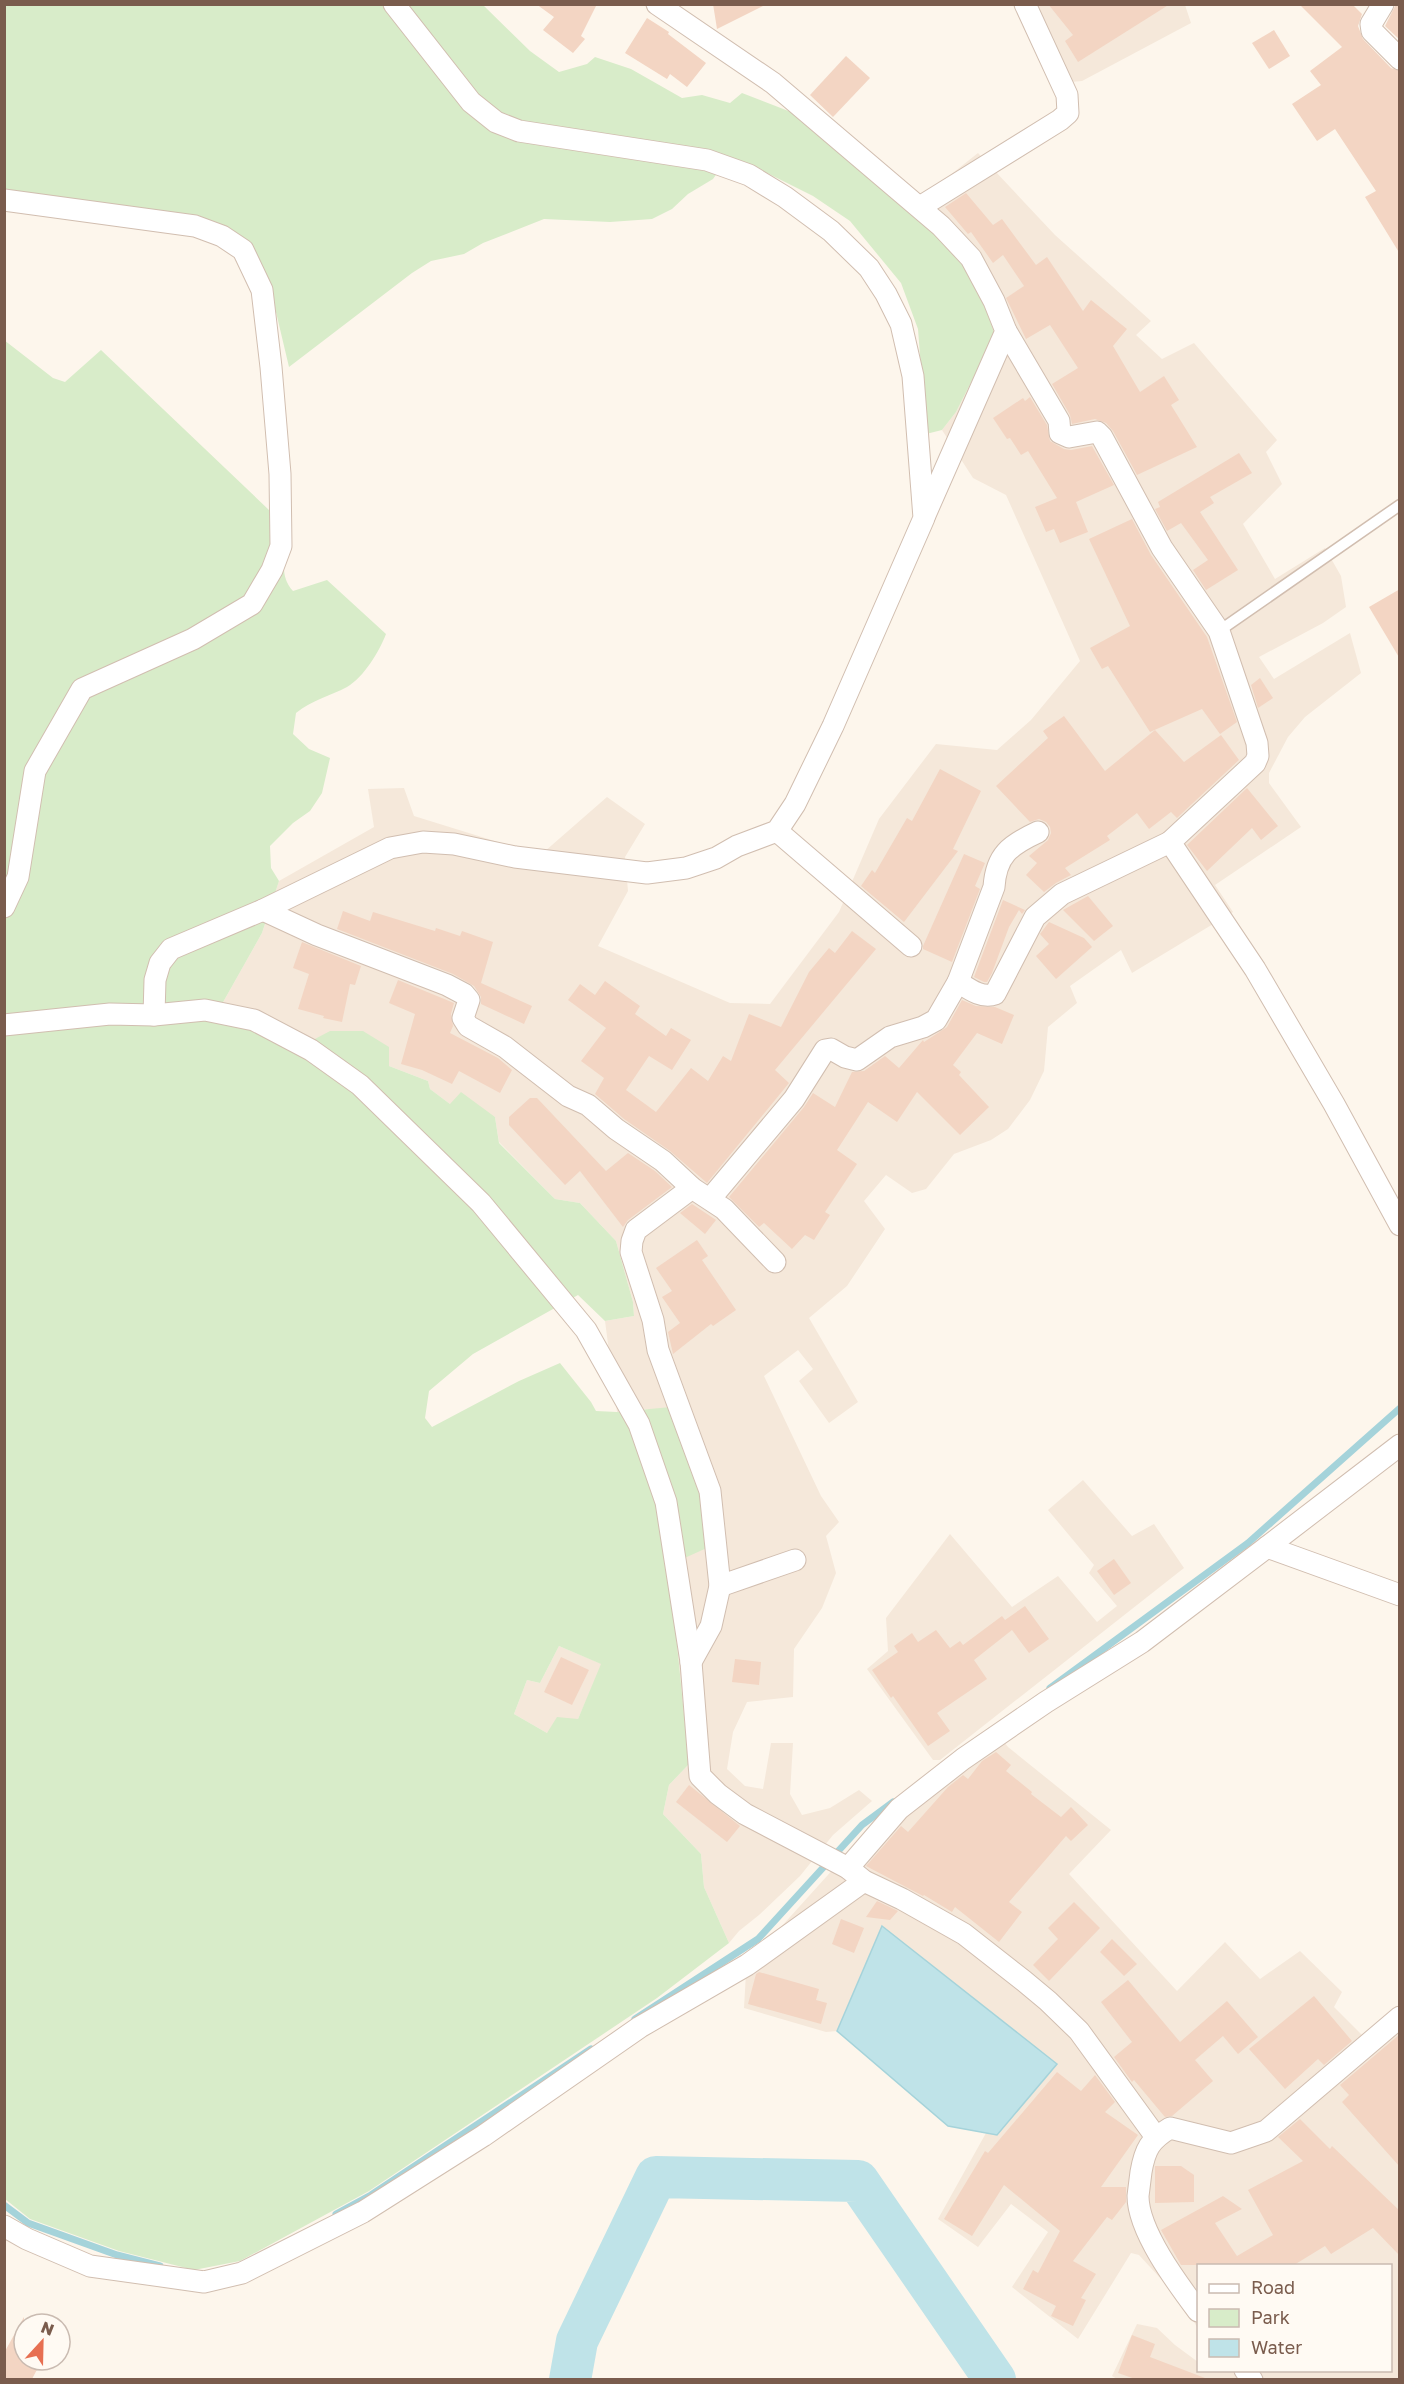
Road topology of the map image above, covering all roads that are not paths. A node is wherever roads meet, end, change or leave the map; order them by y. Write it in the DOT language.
graph roads {
  1 [pos="394,4"];
  2 [pos="657,4"];
  3 [pos="1025,4"];
  4 [pos="1383,4"];
  5 [pos="1400,59"];
  6 [pos="4,200"];
  7 [pos="920,207"];
  8 [pos="1006,331"];
  9 [pos="1400,505"];
  10 [pos="924,518"];
  11 [pos="1219,631"];
  12 [pos="777,831"];
  13 [pos="1038,832"];
  14 [pos="1170,842"];
  15 [pos="4,907"];
  16 [pos="263,910"];
  17 [pos="911,946"];
  18 [pos="958,982"];
  19 [pos="154,1015"];
  20 [pos="4,1025"];
  21 [pos="692,1188"];
  22 [pos="711,1199"];
  23 [pos="1400,1225"];
  24 [pos="775,1262"];
  25 [pos="1400,1445"];
  26 [pos="1267,1547"];
  27 [pos="795,1560"];
  28 [pos="720,1586"];
  29 [pos="1400,1595"];
  30 [pos="691,1662"];
  31 [pos="853,1872"];
  32 [pos="1400,2017"];
  33 [pos="1156,2137"];
  34 [pos="4,2226"];
  35 [pos="1197,2310"];
  1 -- 10 [label="street"];
  2 -- 7 [label="street"];
  3 -- 7 [label="street"];
  4 -- 5 [label="street"];
  6 -- 15 [label="street"];
  7 -- 8 [label="street"];
  8 -- 10 [label="street"];
  8 -- 11 [label="street"];
  9 -- 11 [label="lane"];
  10 -- 12 [label="street"];
  11 -- 14 [label="street"];
  12 -- 16 [label="street"];
  12 -- 17 [label="street"];
  13 -- 18 [label="street"];
  14 -- 18 [label="street"];
  14 -- 23 [label="street"];
  16 -- 19 [label="street"];
  16 -- 21 [label="street"];
  18 -- 22 [label="street"];
  19 -- 20 [label="street"];
  19 -- 30 [label="street"];
  21 -- 22 [label="street"];
  21 -- 28 [label="street"];
  22 -- 24 [label="street"];
  25 -- 26 [label="street"];
  26 -- 29 [label="street"];
  26 -- 31 [label="street"];
  27 -- 28 [label="street"];
  28 -- 30 [label="street"];
  30 -- 31 [label="street"];
  31 -- 33 [label="street"];
  31 -- 34 [label="street"];
  32 -- 33 [label="street"];
  33 -- 35 [label="street"];
}
